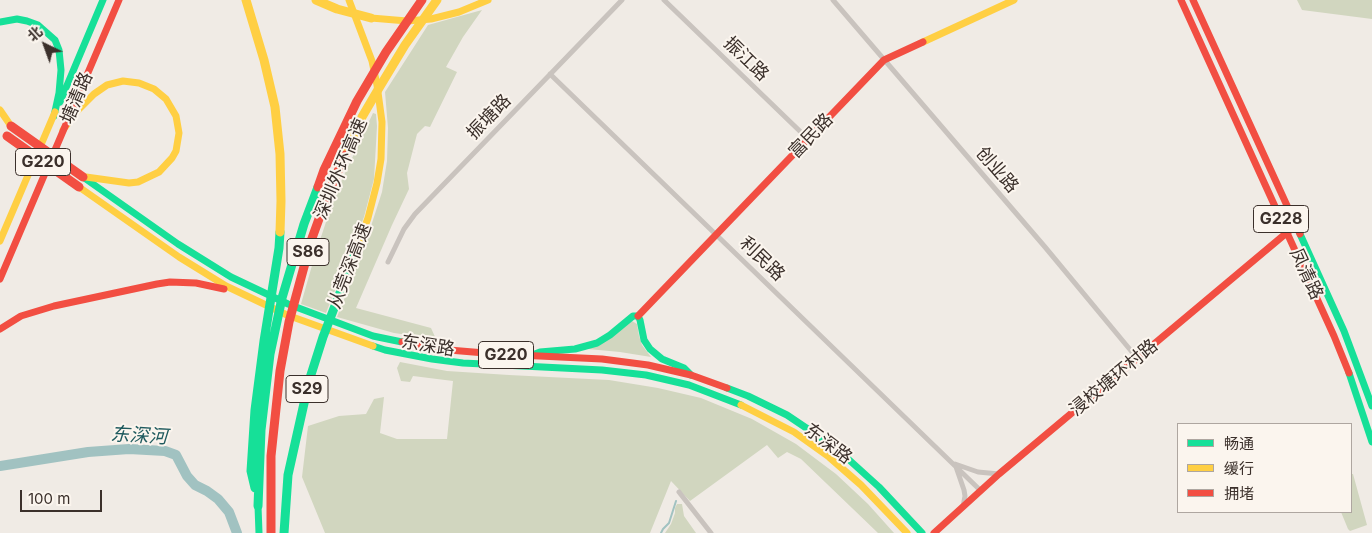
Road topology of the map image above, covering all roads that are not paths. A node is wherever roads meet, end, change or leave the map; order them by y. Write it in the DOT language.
graph roads {
  1 [pos="103,0"];
  2 [pos="119,0"];
  3 [pos="246,0"];
  4 [pos="316,0"];
  5 [pos="349,0"];
  6 [pos="422,0"];
  7 [pos="437,0"];
  8 [pos="488,0"];
  9 [pos="622,0"];
  10 [pos="664,0"];
  11 [pos="834,0"];
  12 [pos="1014,0"];
  13 [pos="1181,0"];
  14 [pos="1193,0"];
  15 [pos="0,22"];
  16 [pos="884,60"];
  17 [pos="550,74"];
  18 [pos="0,110"];
  19 [pos="54,116"];
  20 [pos="0,118"];
  21 [pos="11,126"];
  22 [pos="63,130"];
  23 [pos="3,134"];
  24 [pos="808,139"];
  25 [pos="83,177"];
  26 [pos="1296,225"];
  27 [pos="1287,232"];
  28 [pos="717,234"];
  29 [pos="0,241"];
  30 [pos="388,262"];
  31 [pos="0,279"];
  32 [pos="241,294"];
  33 [pos="638,316"];
  34 [pos="329,320"];
  35 [pos="0,329"];
  36 [pos="529,356"];
  37 [pos="1137,358"];
  38 [pos="691,375"];
  39 [pos="1372,406"];
  40 [pos="1372,442"];
  41 [pos="954,464"];
  42 [pos="999,474"];
  43 [pos="981,491"];
  44 [pos="679,492"];
  45 [pos="258,506"];
  46 [pos="963,507"];
  47 [pos="921,531"];
  48 [pos="259,533"];
  49 [pos="271,533"];
  50 [pos="284,533"];
  51 [pos="711,533"];
  52 [pos="907,533"];
  53 [pos="934,533"];
  1 -- 19 [label="main road, 塘清路"];
  2 -- 22 [label="main road, 塘清路"];
  3 -- 45 [label="main road, bridge"];
  4 -- 8 [label="main road, bridge"];
  5 -- 34 [label="main road, 从莞深高速 / S29, bridge"];
  6 -- 45 [label="main road, 深圳外环高速 / S86, bridge"];
  7 -- 49 [label="main road, 深圳外环高速 / S86, bridge"];
  9 -- 17 [label="street, 振塘路"];
  10 -- 24 [label="street, 振江路"];
  11 -- 16 [label="street, 创业路"];
  12 -- 16 [label="main road, 富民路"];
  13 -- 27 [label="main road, 凤清路 / G228"];
  14 -- 26 [label="main road, 凤清路 / G228"];
  15 -- 19 [label="main road"];
  16 -- 24 [label="main road, 富民路"];
  16 -- 37 [label="street, 创业路"];
  17 -- 28 [label="street, 利民路"];
  17 -- 30 [label="street, 振塘路"];
  18 -- 21 [label="main road"];
  19 -- 29 [label="main road, 塘清路"];
  20 -- 21 [label="main road, 东深路 / G220"];
  21 -- 25 [label="main road, 东深路 / G220, bridge"];
  22 -- 25 [label="main road"];
  22 -- 31 [label="main road, 塘清路"];
  23 -- 32 [label="main road, 东深路 / G220, bridge"];
  24 -- 28 [label="main road, 富民路"];
  25 -- 34 [label="main road, 东深路 / G220"];
  26 -- 27 [label="main road, 浸校塘环村路"];
  26 -- 39 [label="main road, 凤清路 / G228"];
  27 -- 37 [label="main road, 浸校塘环村路"];
  27 -- 40 [label="main road, 凤清路 / G228"];
  28 -- 33 [label="main road, 富民路"];
  28 -- 41 [label="street, 利民路"];
  32 -- 35 [label="main road"];
  32 -- 52 [label="main road, 东深路 / G220"];
  33 -- 36 [label="main road, 富民路"];
  33 -- 38 [label="main road"];
  34 -- 36 [label="main road, 东深路 / G220"];
  34 -- 50 [label="main road, 从莞深高速 / S29, bridge"];
  36 -- 38 [label="main road, 东深路 / G220"];
  37 -- 42 [label="main road, 浸校塘环村路"];
  38 -- 47 [label="main road, 东深路 / G220"];
  41 -- 42 [label="street, 利民路"];
  41 -- 43 [label="street, 利民路"];
  41 -- 46 [label="street, 利民路"];
  42 -- 43 [label="main road, 浸校塘环村路"];
  43 -- 46 [label="main road, 浸校塘环村路"];
  44 -- 51 [label="street"];
  45 -- 48 [label="main road, 深圳外环高速"];
  46 -- 53 [label="main road, 浸校塘环村路"];
}
